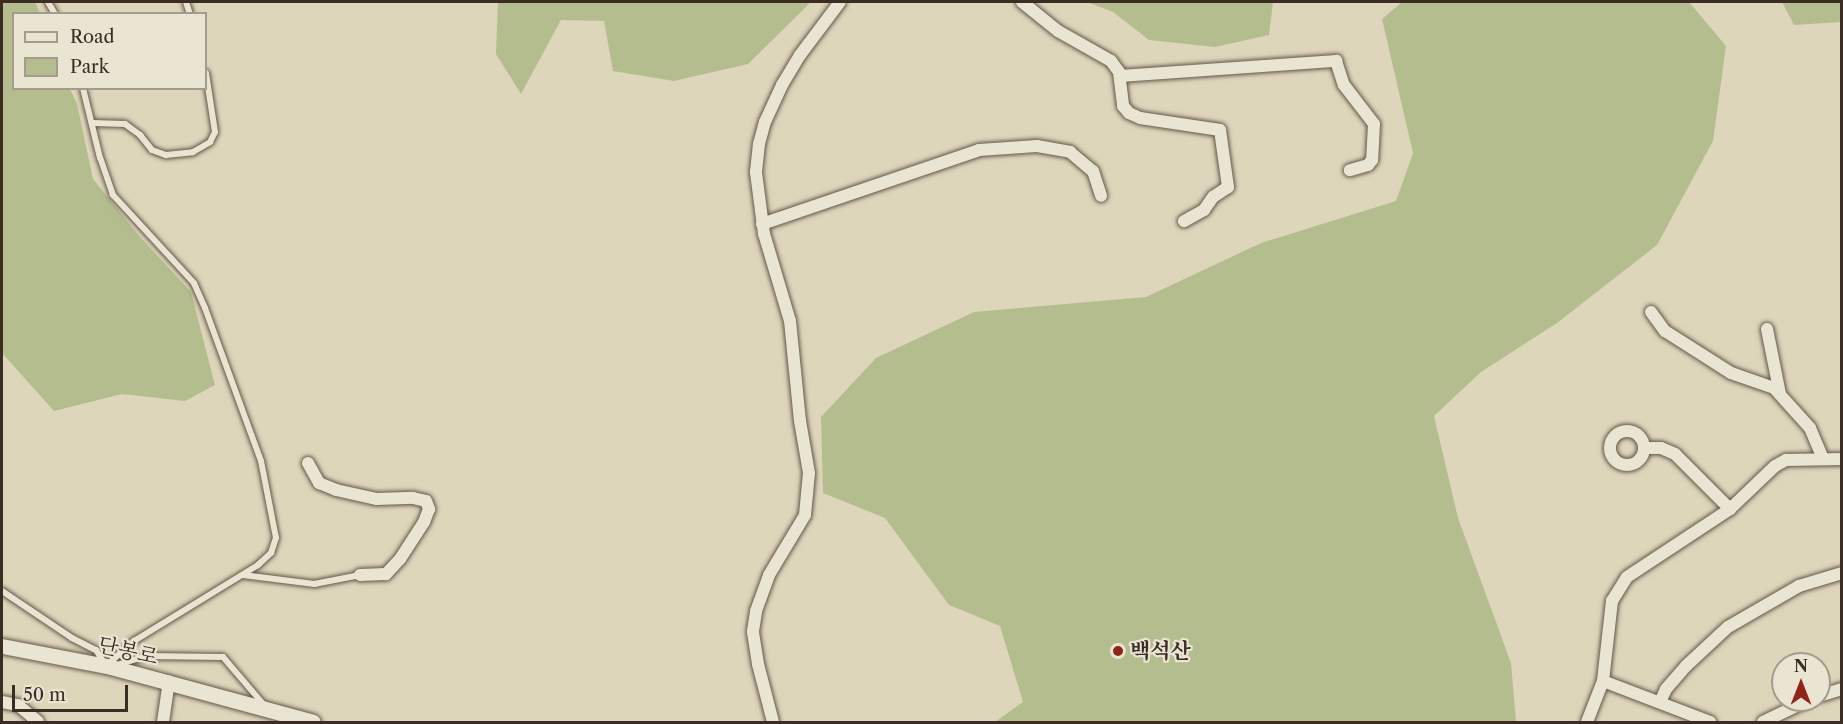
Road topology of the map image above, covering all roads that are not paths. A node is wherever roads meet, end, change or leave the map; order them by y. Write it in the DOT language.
graph roads {
  1 [pos="840,2"];
  2 [pos="1022,2"];
  3 [pos="1120,76"];
  4 [pos="207,80"];
  5 [pos="84,90"];
  6 [pos="93,123"];
  7 [pos="1350,170"];
  8 [pos="1101,196"];
  9 [pos="1184,221"];
  10 [pos="762,224"];
  11 [pos="1651,312"];
  12 [pos="1767,329"];
  13 [pos="1780,394"];
  14 [pos="1644,448"];
  15 [pos="1824,458"];
  16 [pos="1842,459"];
  17 [pos="308,462"];
  18 [pos="1730,509"];
  19 [pos="1842,573"];
  20 [pos="242,575"];
  21 [pos="360,575"];
  22 [pos="2,591"];
  23 [pos="2,646"];
  24 [pos="109,667"];
  25 [pos="169,681"];
  26 [pos="1603,681"];
  27 [pos="2,702"];
  28 [pos="1660,702"];
  29 [pos="269,710"];
  30 [pos="1785,712"];
  31 [pos="38,723"];
  32 [pos="162,723"];
  33 [pos="314,723"];
  34 [pos="773,723"];
  35 [pos="1587,723"];
  36 [pos="1710,723"];
  37 [pos="1763,723"];
  1 -- 10 [label="street"];
  2 -- 3 [label="street"];
  3 -- 7 [label="street"];
  3 -- 9 [label="street"];
  4 -- 6 [label="lane"];
  5 -- 6 [label="lane"];
  6 -- 20 [label="lane"];
  8 -- 10 [label="street"];
  10 -- 34 [label="street"];
  11 -- 13 [label="street"];
  12 -- 13 [label="street"];
  13 -- 15 [label="street"];
  14 -- 18 [label="street"];
  15 -- 16 [label="street"];
  15 -- 18 [label="street"];
  17 -- 21 [label="street"];
  18 -- 26 [label="street"];
  19 -- 28 [label="street"];
  20 -- 21 [label="lane"];
  20 -- 24 [label="lane"];
  22 -- 24 [label="lane"];
  23 -- 24 [label="street, 단봉로"];
  24 -- 25 [label="street, 단봉로"];
  24 -- 29 [label="lane"];
  25 -- 29 [label="street, 단봉로"];
  25 -- 32 [label="street"];
  26 -- 28 [label="street"];
  26 -- 35 [label="street"];
  27 -- 31 [label="street"];
  28 -- 36 [label="street"];
  29 -- 33 [label="street, 단봉로"];
  30 -- 37 [label="street"];
}
